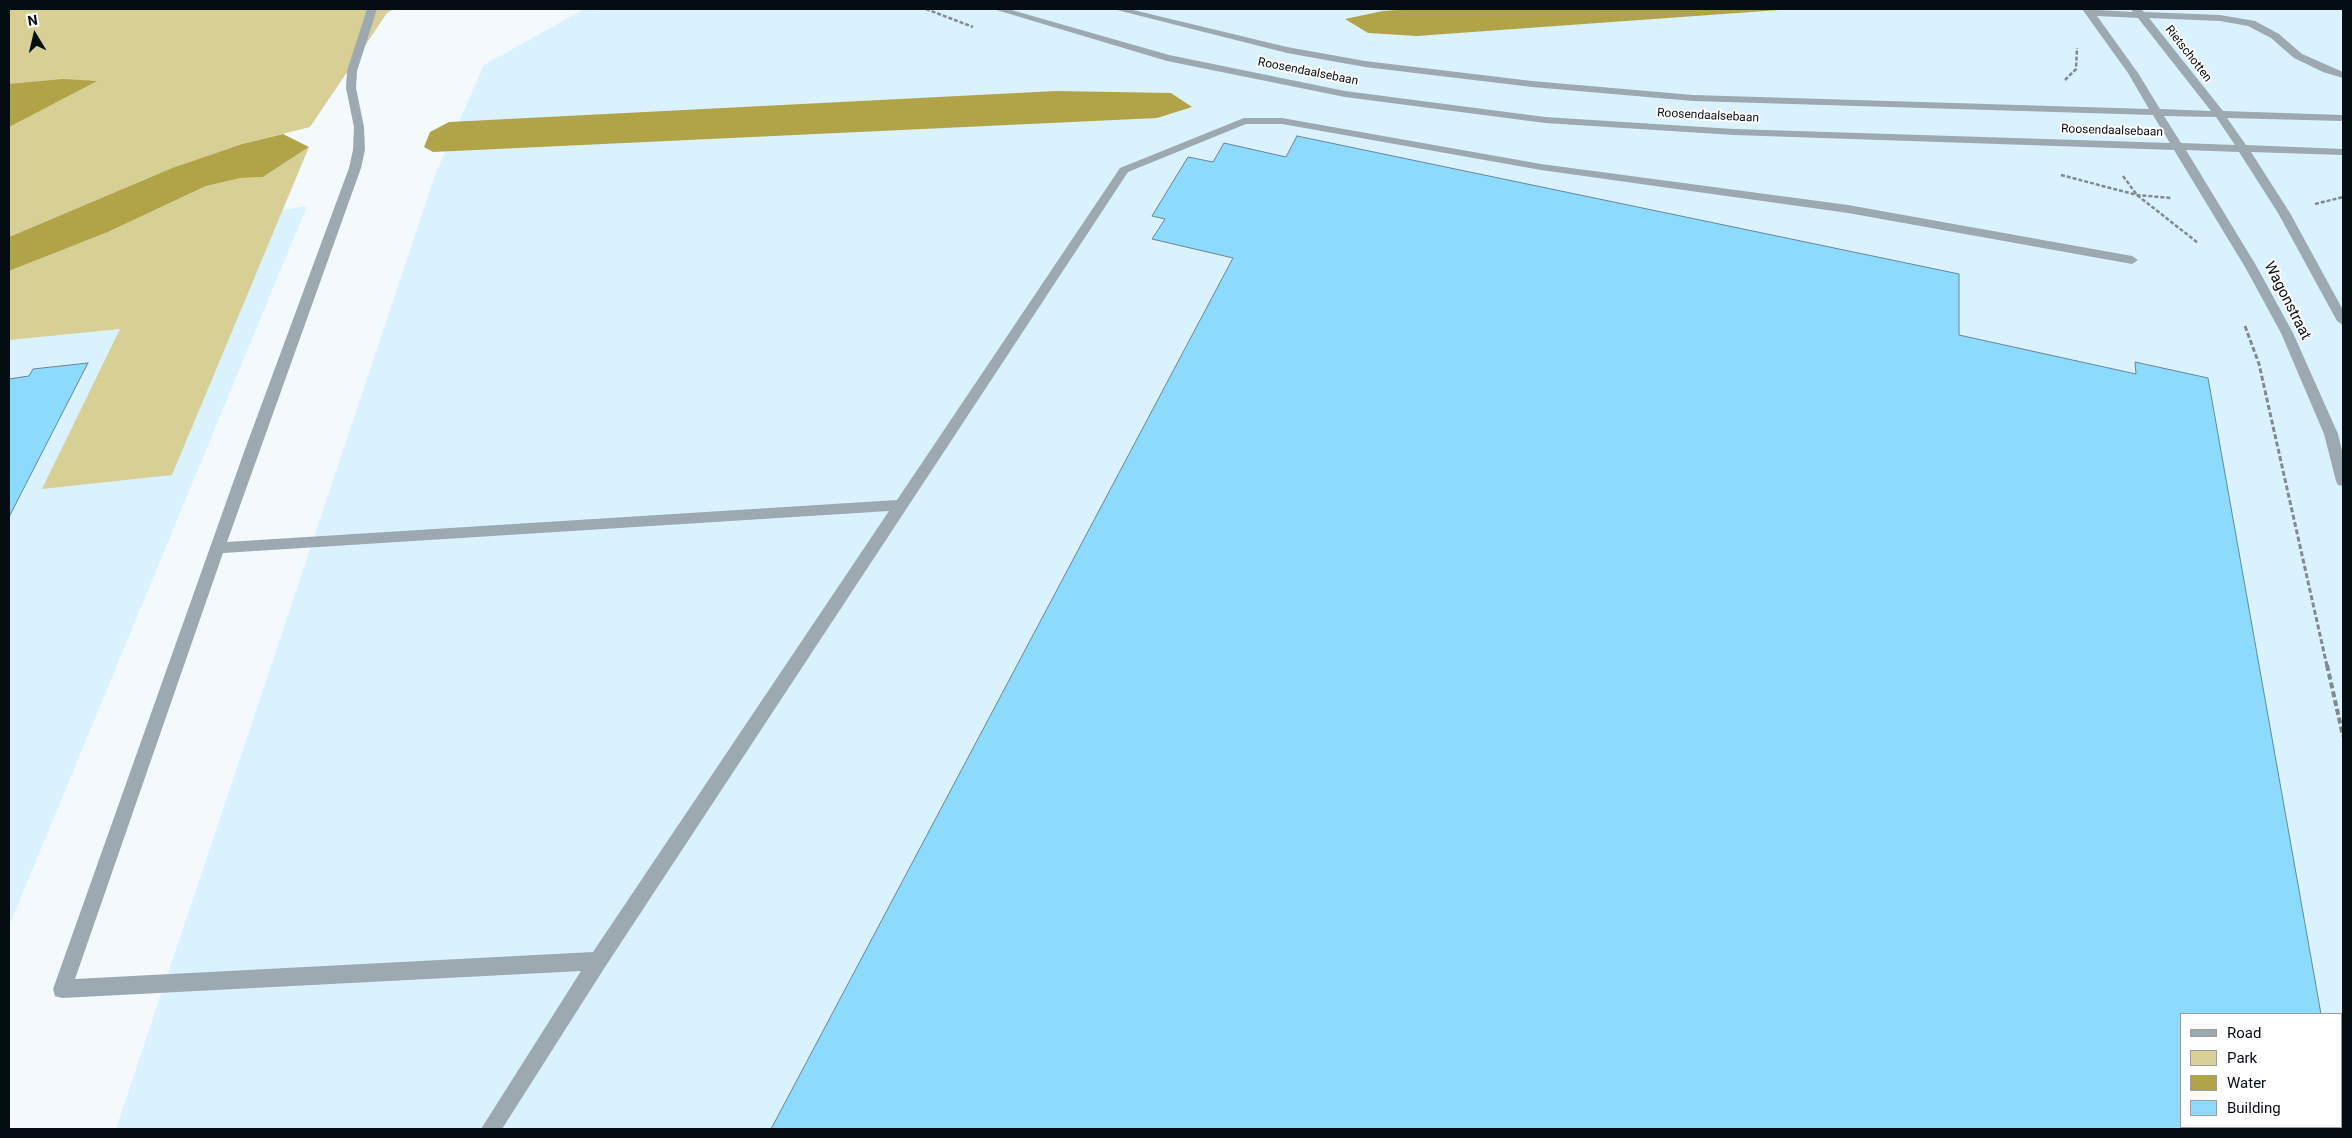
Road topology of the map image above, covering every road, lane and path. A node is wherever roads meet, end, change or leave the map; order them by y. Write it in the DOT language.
graph roads {
  1 [pos="372,9"];
  2 [pos="998,9"];
  3 [pos="1118,9"];
  4 [pos="2088,11"];
  5 [pos="2138,11"];
  6 [pos="2343,75"];
  7 [pos="2158,112"];
  8 [pos="2220,115"];
  9 [pos="2343,118"];
  10 [pos="2179,147"];
  11 [pos="2243,149"];
  12 [pos="2343,152"];
  13 [pos="2137,196"];
  14 [pos="2201,246"];
  15 [pos="2132,260"];
  16 [pos="2242,321"];
  17 [pos="2343,321"];
  18 [pos="2343,481"];
  19 [pos="901,505"];
  20 [pos="218,548"];
  21 [pos="2343,736"];
  22 [pos="598,961"];
  23 [pos="491,1129"];
  1 -- 20 [label="street"];
  2 -- 10 [label="street, Roosendaalsebaan"];
  3 -- 7 [label="street, Roosendaalsebaan"];
  4 -- 5 [label="street"];
  4 -- 7 [label="street"];
  5 -- 6 [label="street"];
  5 -- 8 [label="street, Rietschotten"];
  7 -- 8 [label="street"];
  7 -- 10 [label="street, Roosendaalsebaan"];
  8 -- 9 [label="street"];
  8 -- 11 [label="street, Rietschotten"];
  10 -- 11 [label="street"];
  10 -- 18 [label="street, Wagonstraat"];
  11 -- 12 [label="street"];
  11 -- 17 [label="street"];
  13 -- 14 [label="path"];
  15 -- 19 [label="street"];
  16 -- 21 [label="path"];
  19 -- 20 [label="street"];
  19 -- 22 [label="street"];
  20 -- 22 [label="street"];
  22 -- 23 [label="street"];
}
